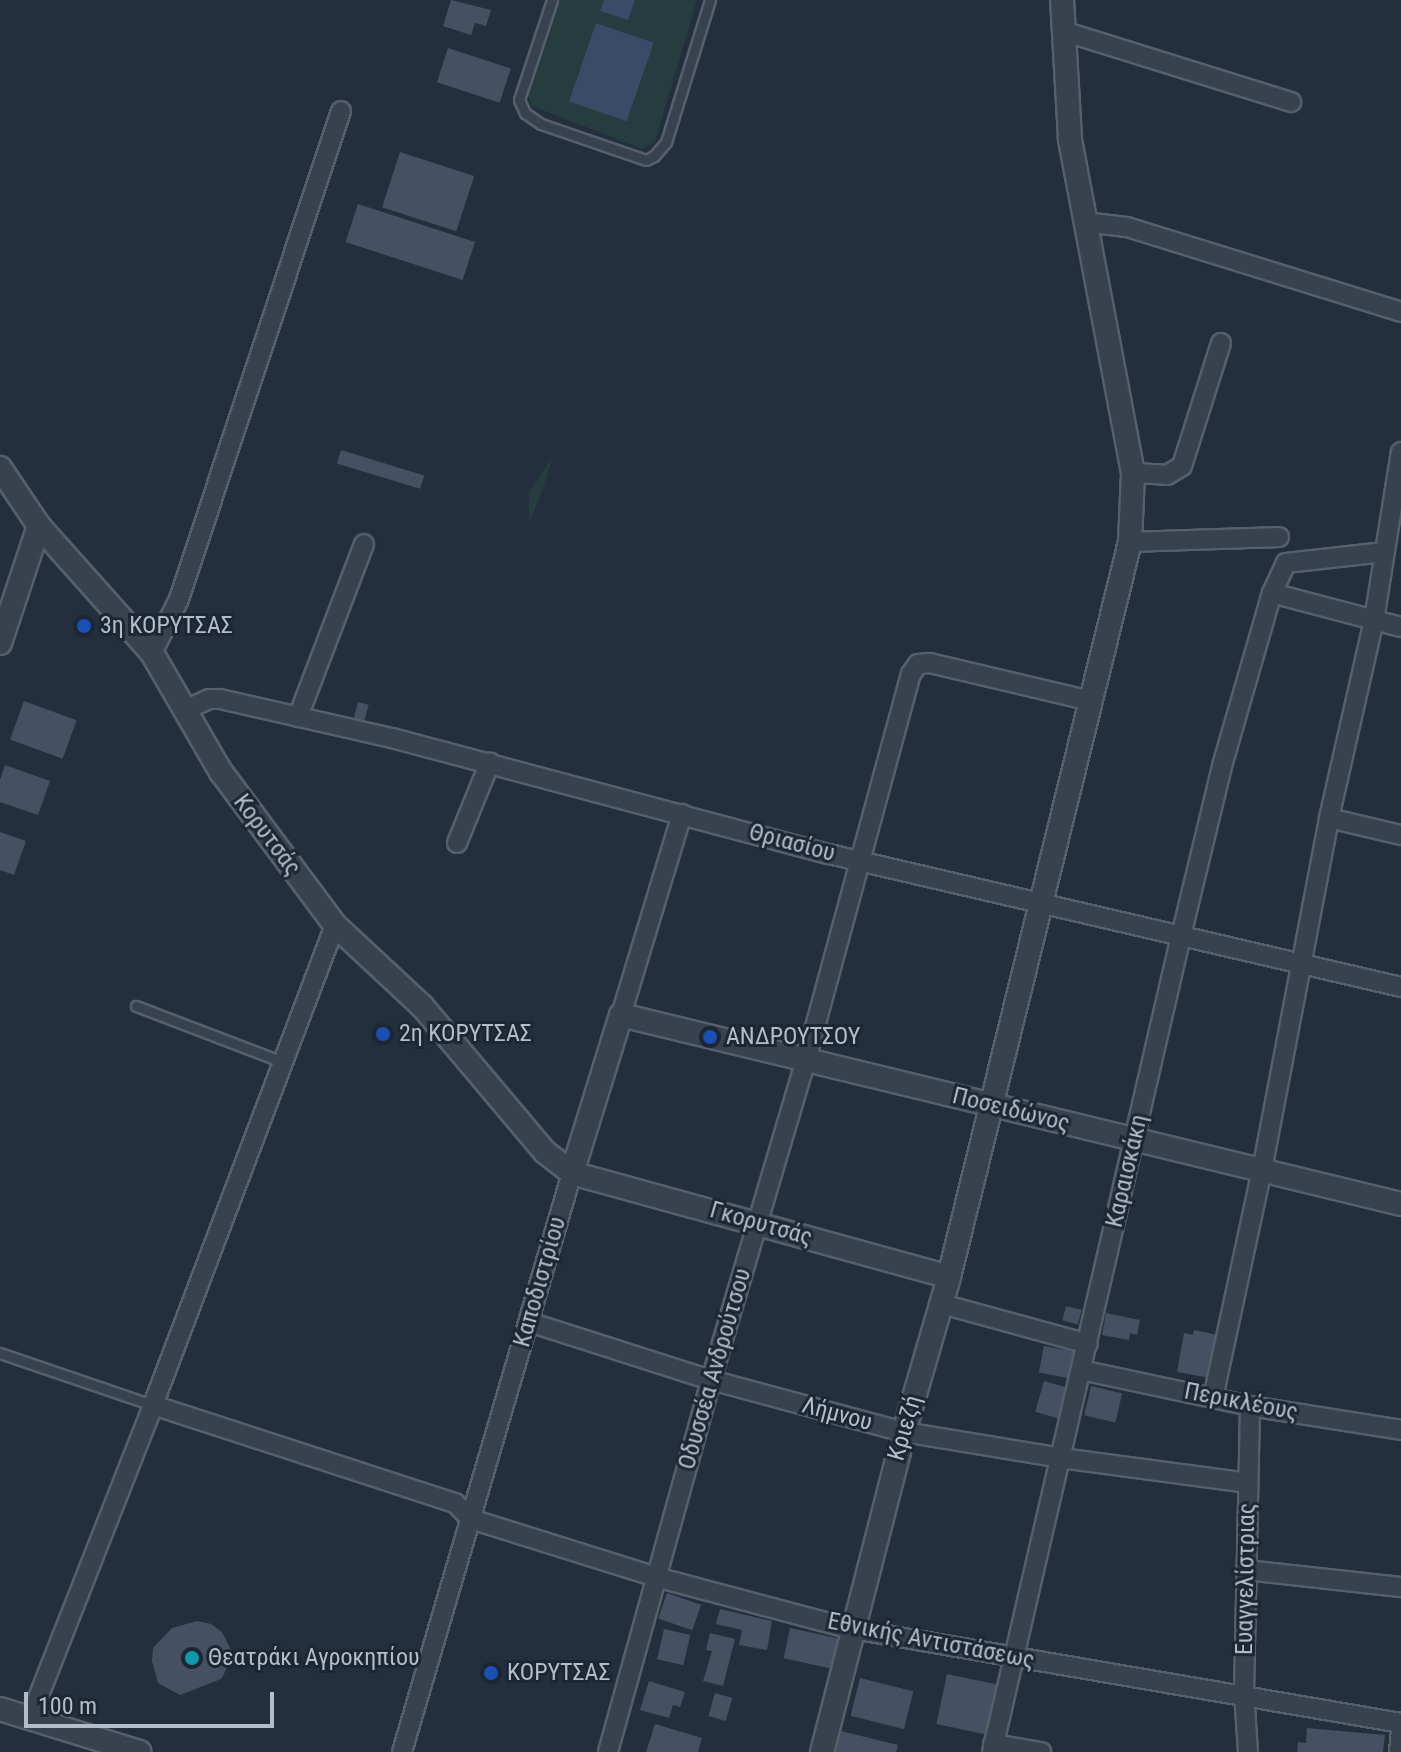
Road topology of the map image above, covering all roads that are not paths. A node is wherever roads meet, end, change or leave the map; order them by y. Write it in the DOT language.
graph roads {
  1 [pos="552,0"];
  2 [pos="710,0"];
  3 [pos="1062,0"];
  4 [pos="1063,31"];
  5 [pos="1291,102"];
  6 [pos="341,111"];
  7 [pos="1084,222"];
  8 [pos="1401,312"];
  9 [pos="1221,343"];
  10 [pos="1401,452"];
  11 [pos="2,471"];
  12 [pos="1133,473"];
  13 [pos="1395,518"];
  14 [pos="39,526"];
  15 [pos="1279,537"];
  16 [pos="1130,542"];
  17 [pos="364,544"];
  18 [pos="1384,552"];
  19 [pos="1272,593"];
  20 [pos="1374,620"];
  21 [pos="1401,627"];
  22 [pos="0,643"];
  23 [pos="152,653"];
  24 [pos="1091,701"];
  25 [pos="187,709"];
  26 [pos="298,717"];
  27 [pos="490,762"];
  28 [pos="682,814"];
  29 [pos="1329,818"];
  30 [pos="1401,835"];
  31 [pos="457,843"];
  32 [pos="858,860"];
  33 [pos="1039,903"];
  34 [pos="335,925"];
  35 [pos="1181,936"];
  36 [pos="1299,963"];
  37 [pos="1401,987"];
  38 [pos="136,1006"];
  39 [pos="621,1015"];
  40 [pos="806,1060"];
  41 [pos="280,1061"];
  42 [pos="989,1104"];
  43 [pos="1134,1139"];
  44 [pos="1262,1170"];
  45 [pos="572,1173"];
  46 [pos="1401,1204"];
  47 [pos="758,1223"];
  48 [pos="949,1277"];
  49 [pos="942,1304"];
  50 [pos="529,1322"];
  51 [pos="1088,1344"];
  52 [pos="0,1353"];
  53 [pos="1081,1370"];
  54 [pos="711,1380"];
  55 [pos="1213,1398"];
  56 [pos="153,1405"];
  57 [pos="1250,1406"];
  58 [pos="1401,1430"];
  59 [pos="904,1432"];
  60 [pos="1061,1458"];
  61 [pos="1248,1483"];
  62 [pos="471,1519"];
  63 [pos="1246,1570"];
  64 [pos="656,1577"];
  65 [pos="1401,1587"];
  66 [pos="852,1629"];
  67 [pos="1015,1658"];
  68 [pos="1244,1694"];
  69 [pos="0,1709"];
  70 [pos="30,1718"];
  71 [pos="1401,1723"];
  72 [pos="1401,1730"];
  73 [pos="992,1748"];
  74 [pos="140,1752"];
  75 [pos="402,1752"];
  76 [pos="608,1752"];
  77 [pos="822,1752"];
  78 [pos="1041,1752"];
  79 [pos="1248,1752"];
  80 [pos="1399,1752"];
  1 -- 2 [label="lane"];
  3 -- 4 [label="street, Κριεζή"];
  4 -- 5 [label="street"];
  4 -- 7 [label="street, Κριεζή"];
  6 -- 23 [label="street"];
  7 -- 8 [label="street"];
  7 -- 12 [label="street, Κριεζή"];
  9 -- 12 [label="street"];
  10 -- 13 [label="street"];
  11 -- 14 [label="street, Κορυτσάς"];
  12 -- 16 [label="street, Κριεζή"];
  13 -- 18 [label="street"];
  14 -- 22 [label="street"];
  14 -- 23 [label="street, Κορυτσάς"];
  15 -- 16 [label="street"];
  16 -- 24 [label="street, Κριεζή"];
  17 -- 26 [label="street"];
  18 -- 19 [label="street, Καραισκάκη"];
  18 -- 20 [label="street"];
  19 -- 20 [label="street"];
  19 -- 35 [label="street, Καραισκάκη"];
  20 -- 21 [label="street"];
  20 -- 29 [label="street"];
  23 -- 25 [label="street, Κορυτσάς"];
  24 -- 32 [label="street, Οδυσσέα Ανδρούτσου"];
  24 -- 33 [label="street, Κριεζή"];
  25 -- 26 [label="street, Θριασίου"];
  25 -- 34 [label="street, Κορυτσάς"];
  26 -- 27 [label="street, Θριασίου"];
  27 -- 28 [label="street, Θριασίου"];
  27 -- 31 [label="street"];
  28 -- 32 [label="street, Θριασίου"];
  28 -- 39 [label="street, Καποδιστρίου"];
  29 -- 30 [label="street"];
  29 -- 36 [label="street"];
  32 -- 33 [label="street, Θριασίου"];
  32 -- 40 [label="street, Οδυσσέα Ανδρούτσου"];
  33 -- 35 [label="street, Θριασίου"];
  33 -- 42 [label="street, Κριεζή"];
  34 -- 41 [label="street"];
  34 -- 45 [label="street, Κορυτσάς"];
  35 -- 36 [label="street, Θριασίου"];
  35 -- 43 [label="street, Καραισκάκη"];
  36 -- 37 [label="street, Θριασίου"];
  36 -- 44 [label="street"];
  38 -- 41 [label="lane"];
  39 -- 40 [label="street, Ποσειδώνος"];
  39 -- 45 [label="street, Καποδιστρίου"];
  40 -- 42 [label="street, Ποσειδώνος"];
  40 -- 47 [label="street, Οδυσσέα Ανδρούτσου"];
  41 -- 56 [label="street"];
  42 -- 43 [label="street, Ποσειδώνος"];
  42 -- 48 [label="street, Κριεζή"];
  43 -- 44 [label="street, Ποσειδώνος"];
  43 -- 51 [label="street, Καραισκάκη"];
  44 -- 46 [label="street, Ποσειδώνος"];
  44 -- 55 [label="street"];
  45 -- 47 [label="street, Γκορυτσάς"];
  45 -- 50 [label="street, Καποδιστρίου"];
  47 -- 48 [label="street, Γκορυτσάς"];
  47 -- 54 [label="street, Οδυσσέα Ανδρούτσου"];
  48 -- 49 [label="street, Κριεζή"];
  49 -- 51 [label="street"];
  49 -- 59 [label="street, Κριεζή"];
  50 -- 54 [label="street, Λήμνου"];
  50 -- 62 [label="street, Καποδιστρίου"];
  51 -- 53 [label="street, Καραισκάκη"];
  52 -- 56 [label="lane"];
  53 -- 55 [label="street, Περικλέους"];
  53 -- 60 [label="street, Καραισκάκη"];
  54 -- 59 [label="street, Λήμνου"];
  54 -- 64 [label="street, Οδυσσέα Ανδρούτσου"];
  55 -- 57 [label="street, Περικλέους"];
  56 -- 62 [label="street, Εθνικής Αντιστάσεως"];
  56 -- 70 [label="street"];
  57 -- 58 [label="street, Περικλέους"];
  57 -- 61 [label="street, Ευαγγελίστριας"];
  59 -- 60 [label="street, Λήμνου"];
  59 -- 66 [label="street, Κριεζή"];
  60 -- 61 [label="street, Λήμνου"];
  60 -- 67 [label="street, Καραισκάκη"];
  61 -- 63 [label="street, Ευαγγελίστριας"];
  62 -- 64 [label="street, Εθνικής Αντιστάσεως"];
  62 -- 75 [label="street, Καποδιστρίου"];
  63 -- 65 [label="street"];
  63 -- 68 [label="street, Ευαγγελίστριας"];
  64 -- 66 [label="street, Εθνικής Αντιστάσεως"];
  64 -- 76 [label="street, Οδυσσέα Ανδρούτσου"];
  66 -- 67 [label="street, Εθνικής Αντιστάσεως"];
  66 -- 77 [label="street, Κριεζή"];
  67 -- 68 [label="street, Εθνικής Αντιστάσεως"];
  67 -- 73 [label="street, Καραισκάκη"];
  68 -- 71 [label="street, Εθνικής Αντιστάσεως"];
  68 -- 79 [label="street, Ευαγγελίστριας"];
  69 -- 70 [label="street"];
  70 -- 74 [label="street"];
  72 -- 80 [label="street"];
  73 -- 78 [label="street"];
}
